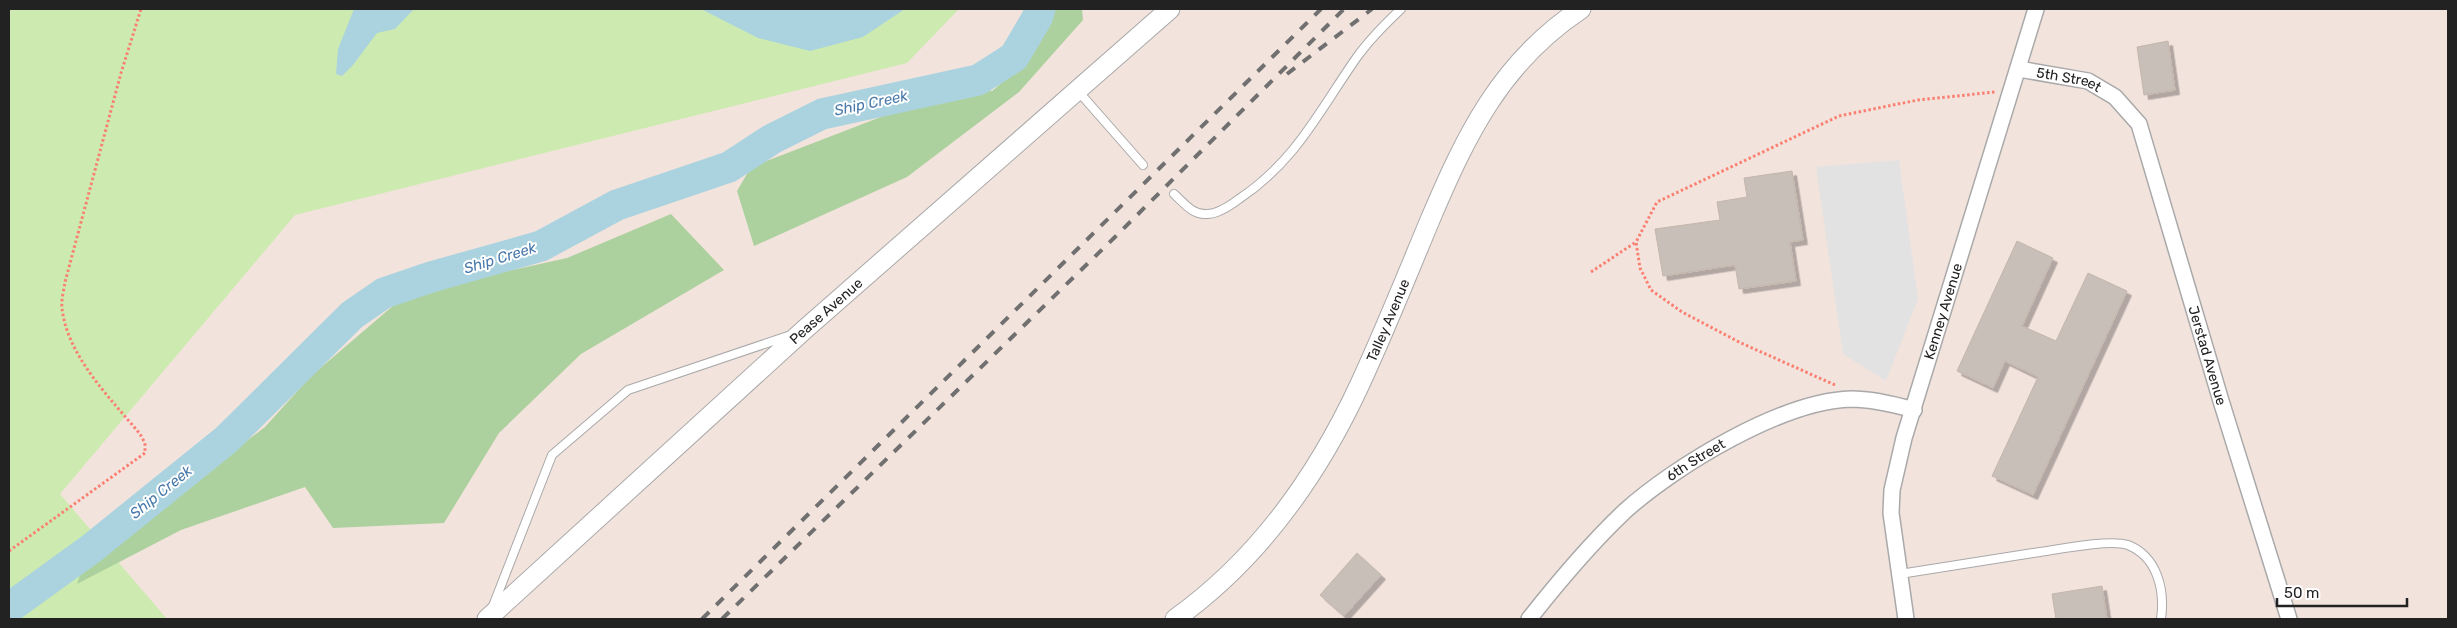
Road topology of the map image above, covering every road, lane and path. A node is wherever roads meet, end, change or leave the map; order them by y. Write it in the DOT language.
graph roads {
  1 [pos="142,9"];
  2 [pos="1170,9"];
  3 [pos="1400,9"];
  4 [pos="1581,9"];
  5 [pos="2036,9"];
  6 [pos="2019,69"];
  7 [pos="2011,90"];
  8 [pos="1078,91"];
  9 [pos="2116,97"];
  10 [pos="1143,165"];
  11 [pos="1174,194"];
  12 [pos="1636,242"];
  13 [pos="1590,272"];
  14 [pos="804,330"];
  15 [pos="1852,399"];
  16 [pos="1914,410"];
  17 [pos="9,551"];
  18 [pos="1900,574"];
  19 [pos="488,618"];
  20 [pos="1175,619"];
  21 [pos="1529,619"];
  22 [pos="1906,619"];
  23 [pos="2161,619"];
  24 [pos="2289,619"];
  1 -- 17 [label="path"];
  2 -- 8 [label="street, Pease Avenue"];
  3 -- 11 [label="lane"];
  4 -- 20 [label="street, Talley Avenue"];
  5 -- 6 [label="street, Kenney Avenue"];
  6 -- 7 [label="street, Kenney Avenue"];
  6 -- 9 [label="street, 5th Street"];
  7 -- 12 [label="path"];
  7 -- 16 [label="street, Kenney Avenue"];
  8 -- 10 [label="lane"];
  8 -- 14 [label="street, Pease Avenue"];
  9 -- 24 [label="street, Jerstad Avenue"];
  12 -- 13 [label="path"];
  12 -- 15 [label="path"];
  14 -- 19 [label="street, Pease Avenue"];
  14 -- 19 [label="lane"];
  15 -- 16 [label="street, 6th Street"];
  15 -- 21 [label="street, 6th Street"];
  16 -- 18 [label="street, Kenney Avenue"];
  18 -- 22 [label="street, Kenney Avenue"];
  18 -- 23 [label="lane"];
}
